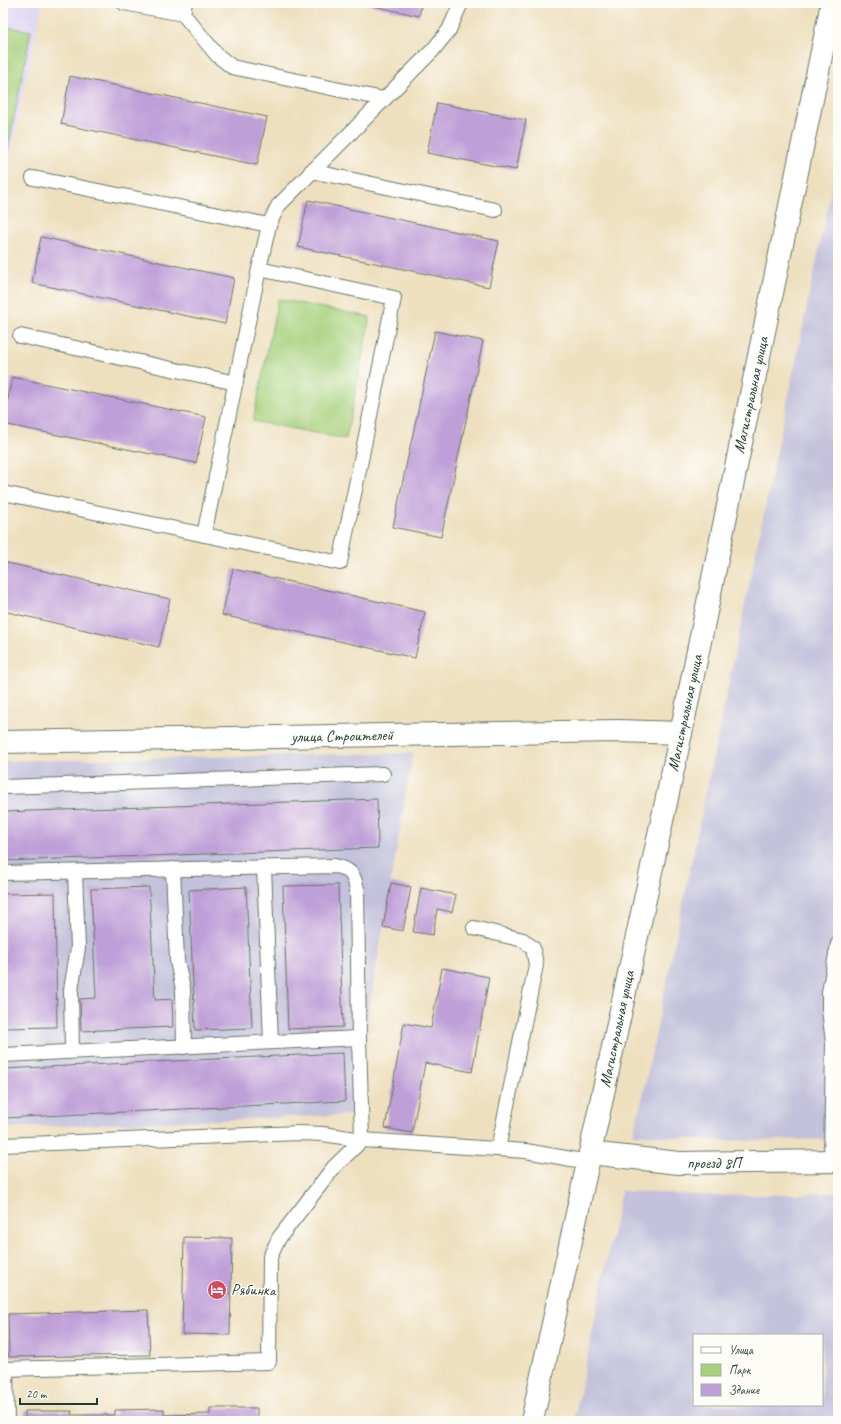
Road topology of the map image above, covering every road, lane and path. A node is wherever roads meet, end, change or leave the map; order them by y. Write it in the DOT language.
graph roads {
  1 [pos="124,3"];
  2 [pos="461,3"];
  3 [pos="832,3"];
  4 [pos="184,9"];
  5 [pos="383,99"];
  6 [pos="311,171"];
  7 [pos="33,178"];
  8 [pos="495,210"];
  9 [pos="269,225"];
  10 [pos="259,269"];
  11 [pos="20,336"];
  12 [pos="236,383"];
  13 [pos="3,494"];
  14 [pos="204,535"];
  15 [pos="681,733"];
  16 [pos="3,742"];
  17 [pos="383,774"];
  18 [pos="3,787"];
  19 [pos="264,867"];
  20 [pos="172,869"];
  21 [pos="75,872"];
  22 [pos="3,873"];
  23 [pos="474,928"];
  24 [pos="838,944"];
  25 [pos="359,1038"];
  26 [pos="271,1042"];
  27 [pos="184,1046"];
  28 [pos="72,1052"];
  29 [pos="3,1055"];
  30 [pos="362,1140"];
  31 [pos="3,1145"];
  32 [pos="498,1149"];
  33 [pos="589,1157"];
  34 [pos="835,1161"];
  35 [pos="5,1369"];
  36 [pos="7,1421"];
  37 [pos="532,1421"];
  1 -- 4 [label="lane"];
  2 -- 5 [label="lane"];
  3 -- 15 [label="main road, Магистральная улица"];
  4 -- 5 [label="lane"];
  5 -- 6 [label="lane"];
  6 -- 8 [label="lane"];
  6 -- 9 [label="lane"];
  7 -- 9 [label="lane"];
  9 -- 10 [label="lane"];
  10 -- 12 [label="lane"];
  10 -- 14 [label="lane"];
  11 -- 12 [label="lane"];
  12 -- 14 [label="lane"];
  13 -- 14 [label="lane"];
  15 -- 16 [label="main road, улица Строителей"];
  15 -- 33 [label="main road, Магистральная улица"];
  17 -- 18 [label="lane"];
  19 -- 20 [label="lane"];
  19 -- 25 [label="lane"];
  19 -- 26 [label="lane"];
  20 -- 21 [label="lane"];
  20 -- 27 [label="lane"];
  21 -- 22 [label="lane"];
  21 -- 28 [label="lane"];
  23 -- 32 [label="lane"];
  24 -- 34 [label="lane"];
  25 -- 26 [label="lane"];
  25 -- 30 [label="lane"];
  26 -- 27 [label="lane"];
  27 -- 28 [label="lane"];
  28 -- 29 [label="lane"];
  30 -- 31 [label="lane"];
  30 -- 32 [label="lane"];
  30 -- 35 [label="lane"];
  32 -- 33 [label="lane"];
  33 -- 34 [label="main road, проезд 8П"];
  33 -- 37 [label="main road, Магистральная улица"];
  35 -- 36 [label="lane"];
}
